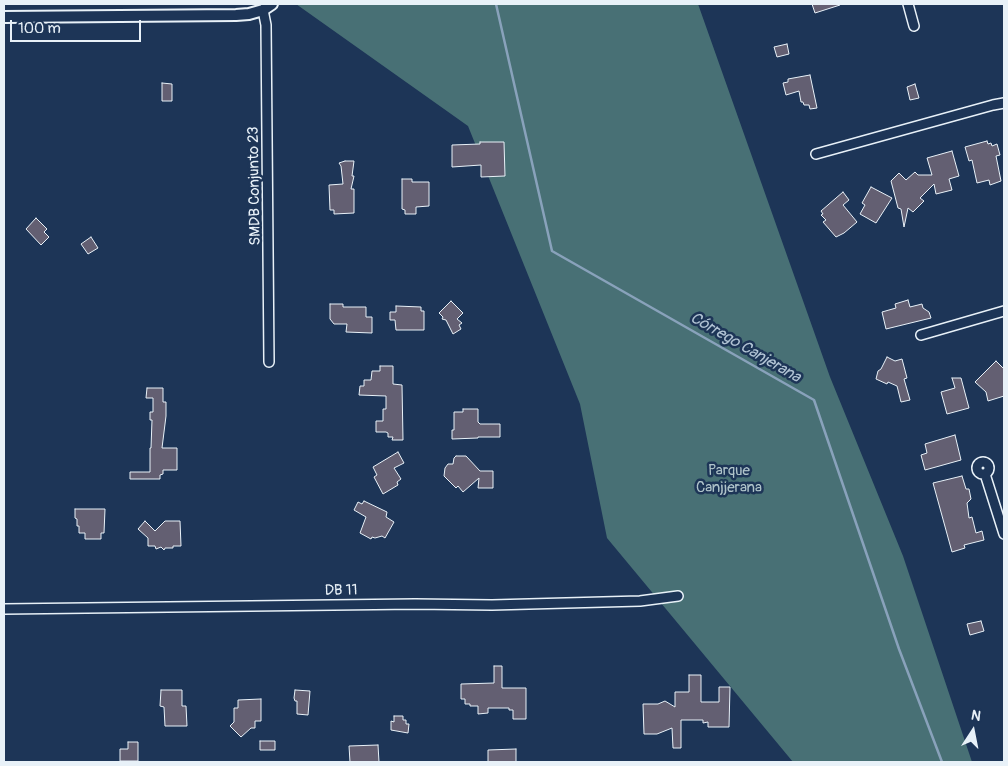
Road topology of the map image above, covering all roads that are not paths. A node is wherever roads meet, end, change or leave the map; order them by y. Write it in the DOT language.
graph roads {
  1 [pos="908,4"];
  2 [pos="268,7"];
  3 [pos="4,17"];
  4 [pos="914,26"];
  5 [pos="1004,103"];
  6 [pos="816,154"];
  7 [pos="1004,311"];
  8 [pos="921,335"];
  9 [pos="269,362"];
  10 [pos="985,474"];
  11 [pos="1004,534"];
  12 [pos="678,596"];
  13 [pos="4,609"];
  1 -- 4 [label="street"];
  2 -- 3 [label="street"];
  2 -- 9 [label="street, SMDB Conjunto 23"];
  5 -- 6 [label="street"];
  7 -- 8 [label="street"];
  10 -- 11 [label="street"];
  12 -- 13 [label="street, DB 11"];
}
